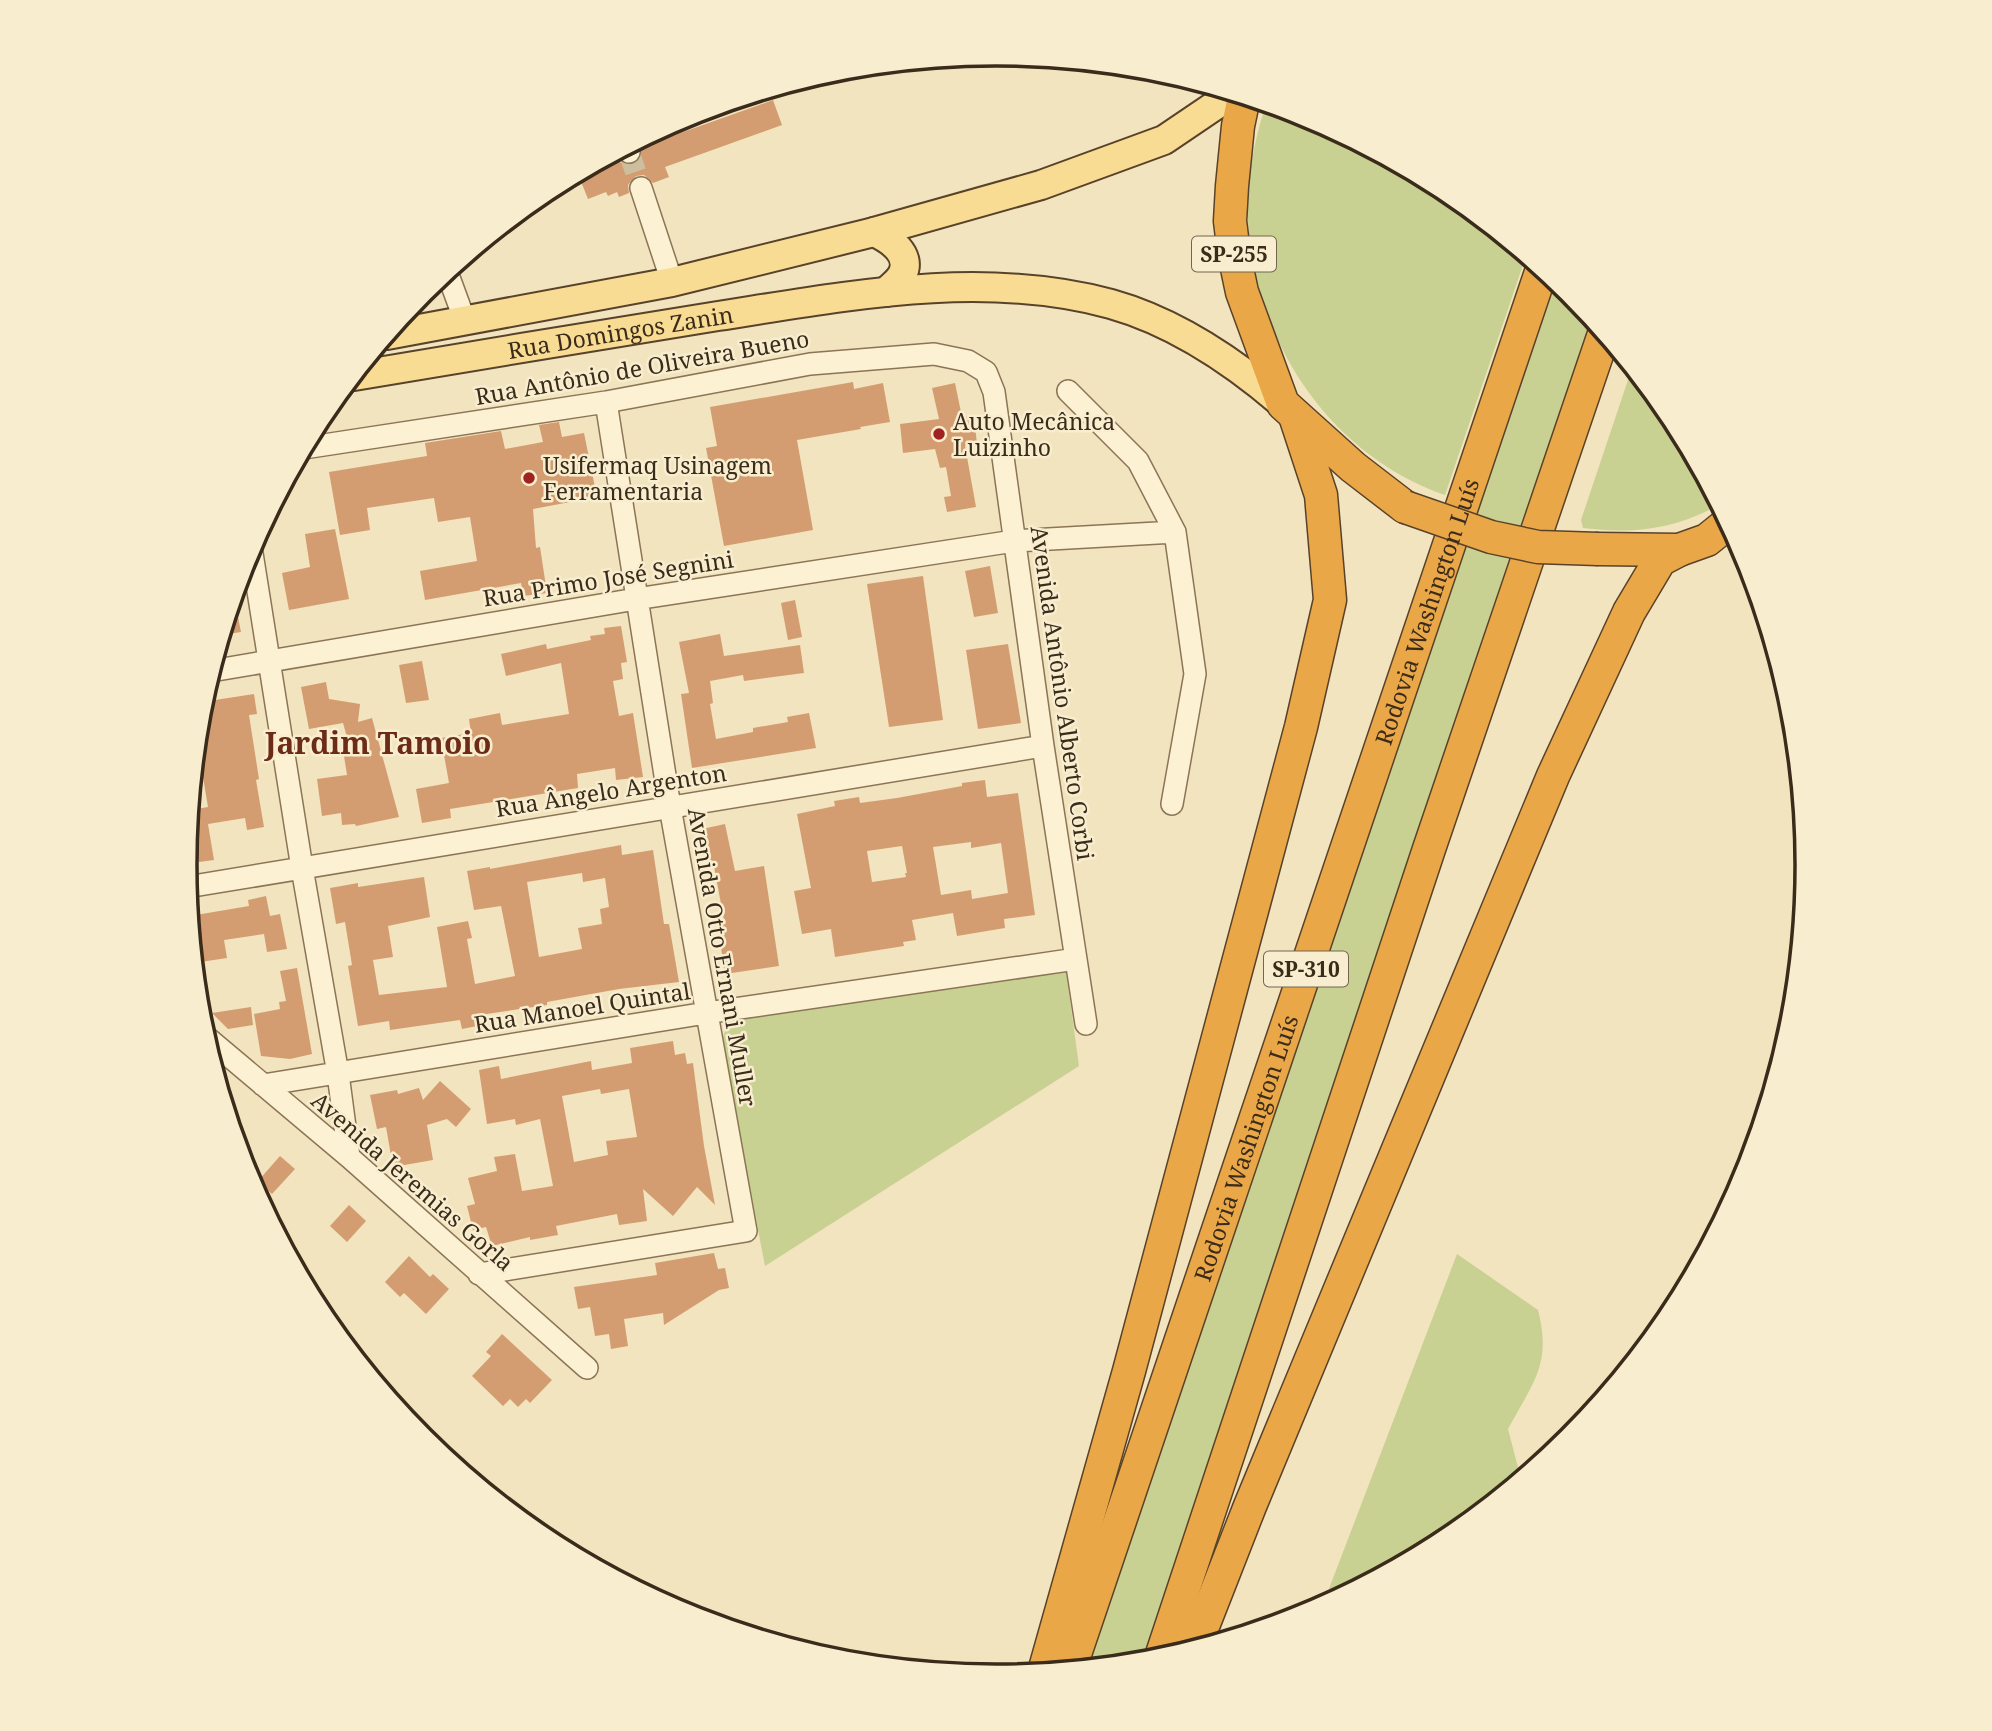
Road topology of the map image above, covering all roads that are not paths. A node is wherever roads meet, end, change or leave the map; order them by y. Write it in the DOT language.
graph roads {
  1 [pos="1223,100"];
  2 [pos="1242,106"];
  3 [pos="641,188"];
  4 [pos="874,232"];
  5 [pos="1538,280"];
  6 [pos="451,282"];
  7 [pos="672,282"];
  8 [pos="886,292"];
  9 [pos="465,321"];
  10 [pos="408,326"];
  11 [pos="1601,344"];
  12 [pos="986,372"];
  13 [pos="366,374"];
  14 [pos="1068,391"];
  15 [pos="606,402"];
  16 [pos="1289,412"];
  17 [pos="317,446"];
  18 [pos="1175,532"];
  19 [pos="1713,538"];
  20 [pos="1014,541"];
  21 [pos="254,569"];
  22 [pos="636,599"];
  23 [pos="269,661"];
  24 [pos="222,669"];
  25 [pos="1044,746"];
  26 [pos="1172,804"];
  27 [pos="670,807"];
  28 [pos="302,868"];
  29 [pos="198,885"];
  30 [pos="1076,959"];
  31 [pos="706,1013"];
  32 [pos="1086,1024"];
  33 [pos="218,1047"];
  34 [pos="338,1074"];
  35 [pos="263,1085"];
  36 [pos="349,1157"];
  37 [pos="479,1274"];
  38 [pos="587,1368"];
  39 [pos="1198,1638"];
  40 [pos="1165,1646"];
  41 [pos="1073,1661"];
  42 [pos="1047,1663"];
  1 -- 4 [label="main road, Rua Domingos Zanin"];
  2 -- 16 [label="highway, SP-255"];
  3 -- 7 [label="street"];
  4 -- 7 [label="main road, Rua Domingos Zanin"];
  4 -- 8 [label="main road"];
  5 -- 41 [label="highway, Rodovia Washington Luís / SP-310"];
  6 -- 9 [label="street"];
  7 -- 9 [label="main road, Rua Domingos Zanin"];
  8 -- 13 [label="main road, Rua Domingos Zanin"];
  8 -- 16 [label="main road, Rua Domingos Zanin"];
  9 -- 10 [label="main road, Rua Domingos Zanin"];
  11 -- 40 [label="highway, SP-310"];
  12 -- 15 [label="street, Rua Antônio de Oliveira Bueno"];
  12 -- 20 [label="street, Avenida Antônio Alberto Corbi"];
  14 -- 18 [label="street"];
  15 -- 17 [label="street, Rua Antônio de Oliveira Bueno"];
  15 -- 22 [label="street, Avenida Otto Ernani Muller"];
  16 -- 19 [label="highway, SP-255, bridge"];
  16 -- 42 [label="highway"];
  18 -- 20 [label="street, Rua Primo José Segnini"];
  18 -- 26 [label="street"];
  19 -- 39 [label="highway"];
  20 -- 22 [label="street, Rua Primo José Segnini"];
  20 -- 25 [label="street, Avenida Antônio Alberto Corbi"];
  21 -- 23 [label="street"];
  22 -- 23 [label="street, Rua Primo José Segnini"];
  22 -- 27 [label="street, Avenida Otto Ernani Muller"];
  23 -- 24 [label="street, Rua Primo José Segnini"];
  23 -- 28 [label="street"];
  25 -- 27 [label="street, Rua Ângelo Argenton"];
  25 -- 30 [label="street, Avenida Antônio Alberto Corbi"];
  27 -- 28 [label="street, Rua Ângelo Argenton"];
  27 -- 31 [label="street, Avenida Otto Ernani Muller"];
  28 -- 29 [label="street, Rua Ângelo Argenton"];
  28 -- 34 [label="street"];
  30 -- 31 [label="street, Rua Manoel Quintal"];
  30 -- 32 [label="street, Avenida Antônio Alberto Corbi"];
  31 -- 34 [label="street, Rua Manoel Quintal"];
  31 -- 37 [label="street, Avenida Otto Ernani Muller"];
  33 -- 35 [label="street, Avenida Jeremias Gorla"];
  34 -- 35 [label="street, Rua Manoel Quintal"];
  34 -- 36 [label="street"];
  35 -- 36 [label="street, Avenida Jeremias Gorla"];
  36 -- 37 [label="street, Avenida Jeremias Gorla"];
  37 -- 38 [label="street, Avenida Jeremias Gorla"];
}
